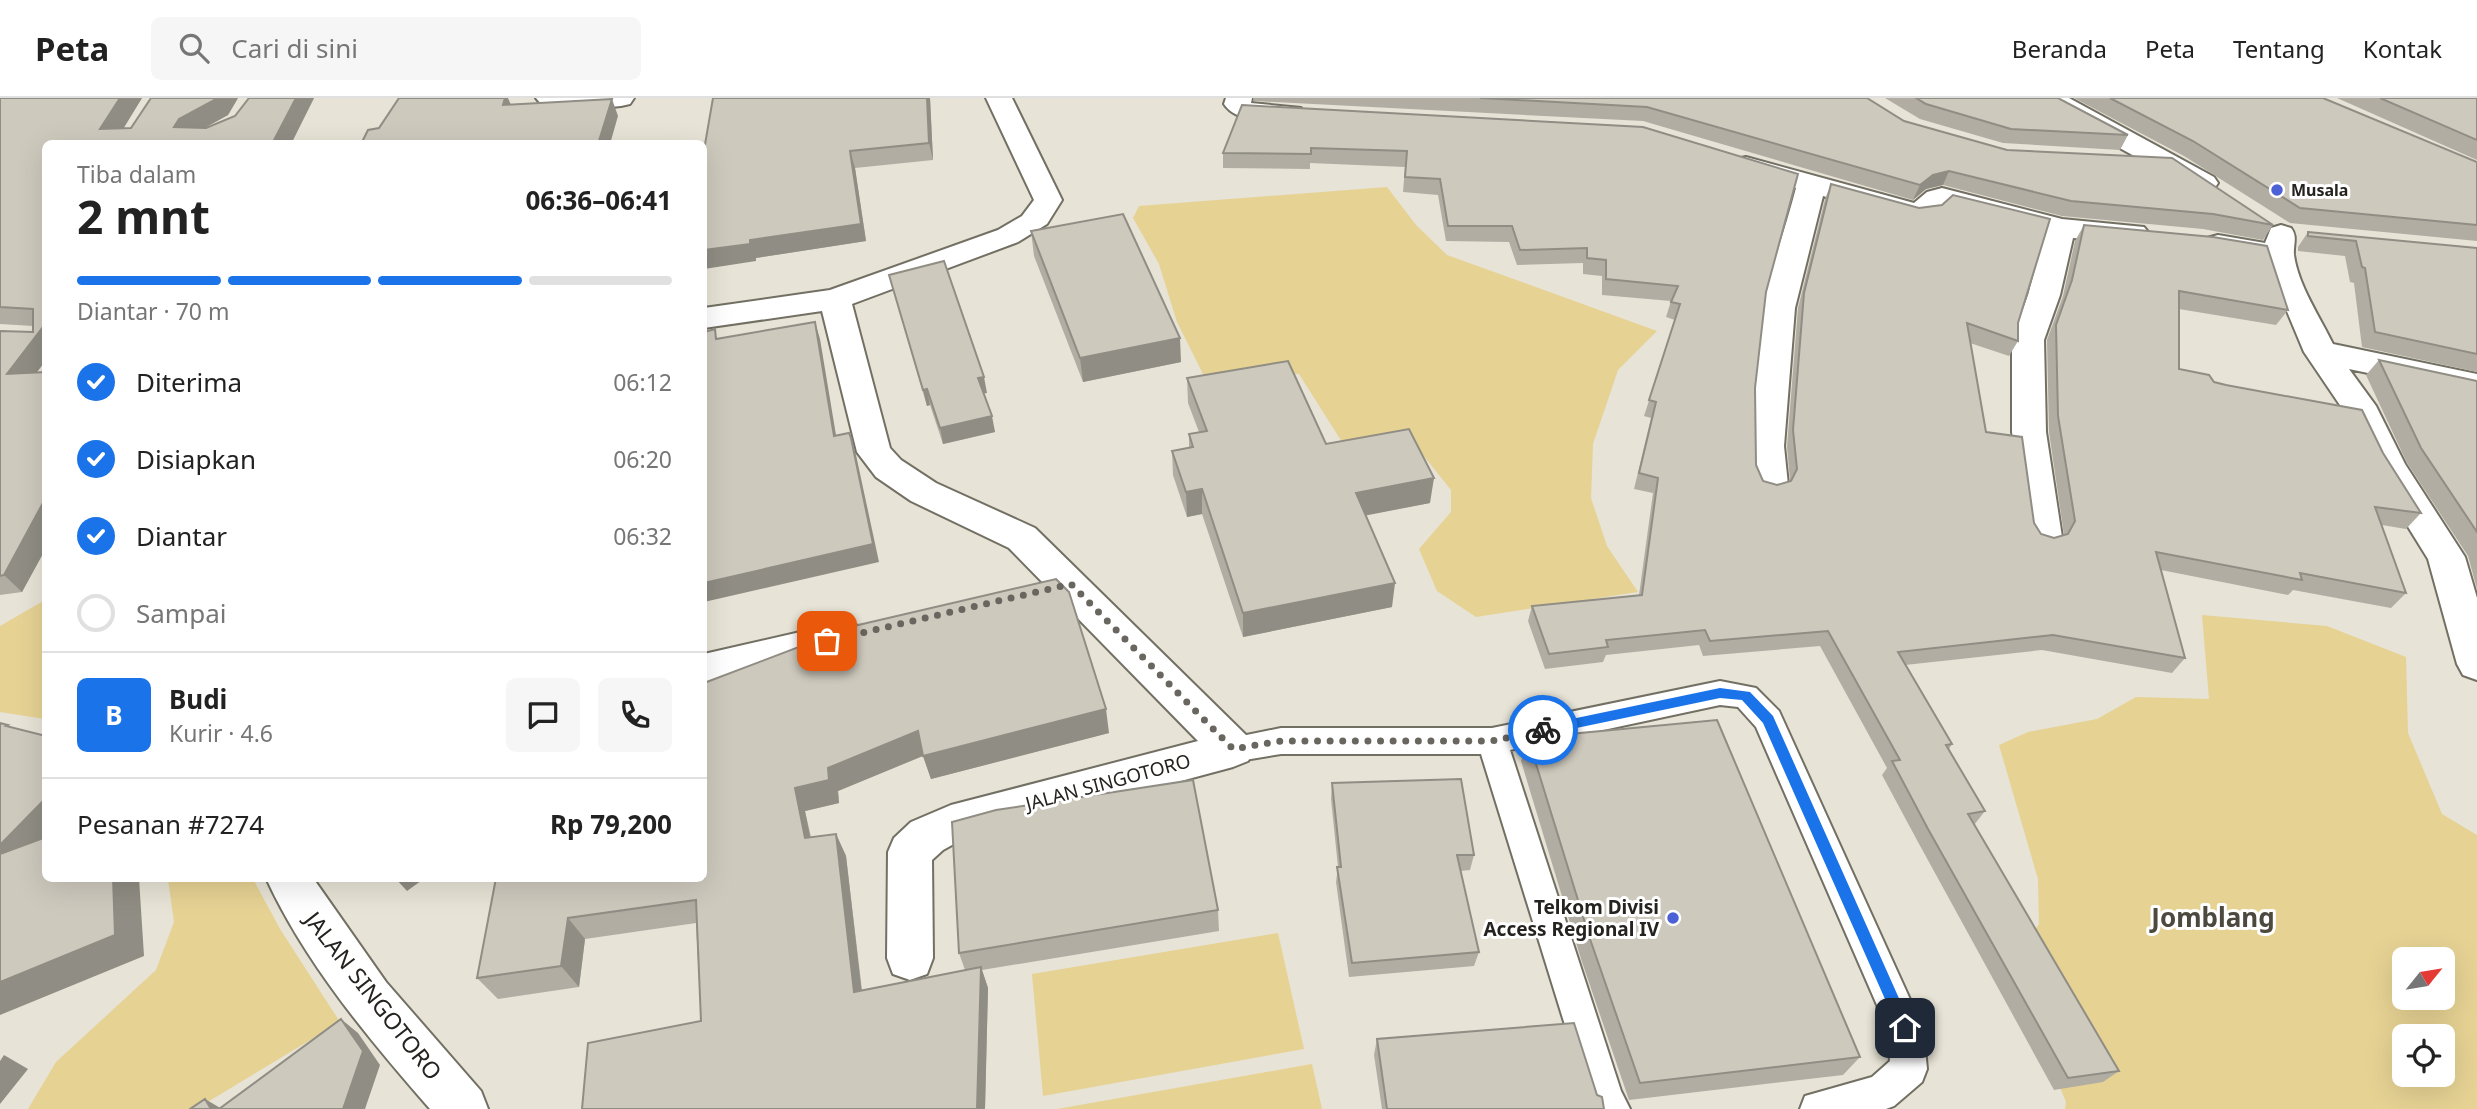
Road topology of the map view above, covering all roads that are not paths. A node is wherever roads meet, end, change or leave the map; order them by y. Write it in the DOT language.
graph roads {
  1 [pos="549,98"];
  2 [pos="621,98"];
  3 [pos="999,98"];
  4 [pos="1239,98"];
  5 [pos="2049,98"];
  6 [pos="1322,115"];
  7 [pos="1720,157"];
  8 [pos="2106,160"];
  9 [pos="2173,164"];
  10 [pos="1812,183"];
  11 [pos="2228,199"];
  12 [pos="2062,228"];
  13 [pos="835,299"];
  14 [pos="707,318"];
  15 [pos="2320,352"];
  16 [pos="2477,384"];
  17 [pos="2323,407"];
  18 [pos="2364,414"];
  19 [pos="1770,485"];
  20 [pos="2044,537"];
  21 [pos="1071,584"];
  22 [pos="1032,593"];
  23 [pos="878,629"];
  24 [pos="2477,664"];
  25 [pos="707,669"];
  26 [pos="1492,741"];
  27 [pos="1233,749"];
  28 [pos="291,882"];
  29 [pos="910,958"];
  30 [pos="463,1109"];
  31 [pos="1612,1109"];
  32 [pos="1818,1109"];
  1 -- 2 [label="street"];
  3 -- 13 [label="street"];
  4 -- 6 [label="street"];
  5 -- 9 [label="street"];
  7 -- 10 [label="street"];
  8 -- 9 [label="street"];
  9 -- 11 [label="street"];
  10 -- 12 [label="street"];
  10 -- 19 [label="street"];
  12 -- 15 [label="street"];
  12 -- 20 [label="street"];
  13 -- 14 [label="street"];
  13 -- 21 [label="street"];
  15 -- 16 [label="street"];
  15 -- 18 [label="street"];
  17 -- 18 [label="street"];
  18 -- 24 [label="street"];
  21 -- 22 [label="street"];
  21 -- 27 [label="street"];
  23 -- 25 [label="street"];
  26 -- 27 [label="lane"];
  26 -- 31 [label="lane"];
  26 -- 32 [label="lane"];
  27 -- 29 [label="street, JALAN SINGOTORO"];
  28 -- 30 [label="street, JALAN SINGOTORO"];
}
